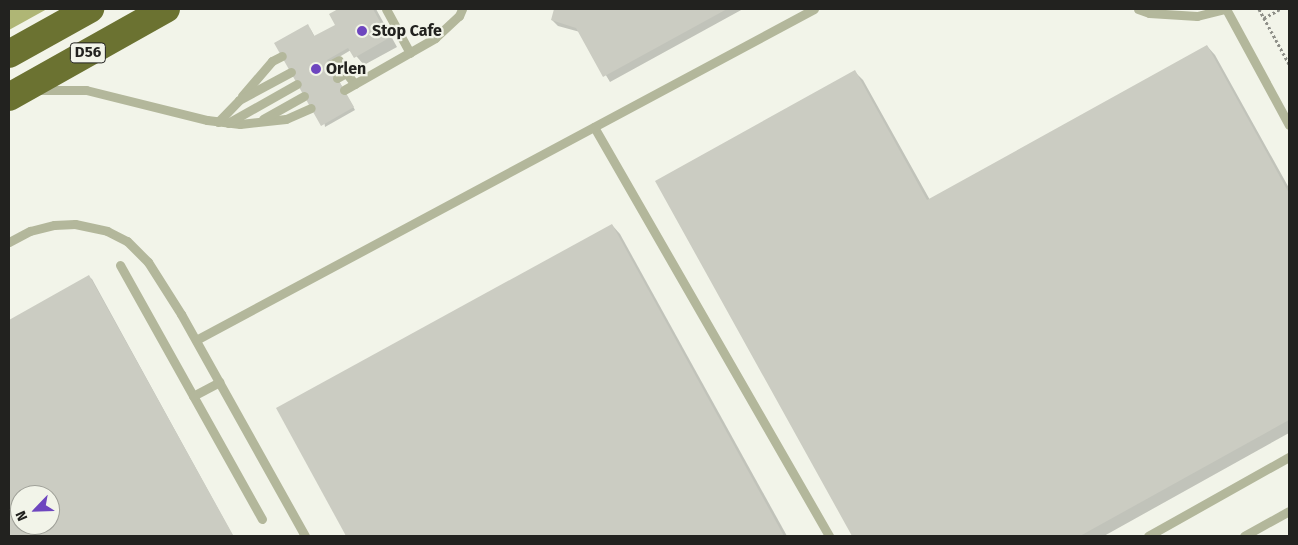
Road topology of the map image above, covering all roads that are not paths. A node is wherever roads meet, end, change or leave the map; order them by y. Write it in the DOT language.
graph roads {
  1 [pos="90,9"];
  2 [pos="166,9"];
  3 [pos="386,9"];
  4 [pos="462,9"];
  5 [pos="814,9"];
  6 [pos="1138,9"];
  7 [pos="1226,9"];
  8 [pos="410,53"];
  9 [pos="9,54"];
  10 [pos="282,56"];
  11 [pos="339,60"];
  12 [pos="330,65"];
  13 [pos="291,72"];
  14 [pos="337,78"];
  15 [pos="297,84"];
  16 [pos="355,84"];
  17 [pos="344,90"];
  18 [pos="15,94"];
  19 [pos="304,96"];
  20 [pos="239,100"];
  21 [pos="311,108"];
  22 [pos="218,122"];
  23 [pos="259,122"];
  24 [pos="228,123"];
  25 [pos="1289,125"];
  26 [pos="594,126"];
  27 [pos="9,242"];
  28 [pos="120,265"];
  29 [pos="196,340"];
  30 [pos="219,382"];
  31 [pos="193,396"];
  32 [pos="1289,457"];
  33 [pos="1289,511"];
  34 [pos="262,519"];
  35 [pos="305,536"];
  36 [pos="829,536"];
  37 [pos="1148,536"];
  38 [pos="1244,536"];
  1 -- 9 [label="highway, D56"];
  2 -- 18 [label="highway, D56"];
  3 -- 8 [label="lane"];
  4 -- 8 [label="lane"];
  5 -- 26 [label="lane"];
  6 -- 7 [label="lane"];
  7 -- 25 [label="lane"];
  8 -- 16 [label="lane"];
  10 -- 20 [label="lane"];
  11 -- 12 [label="lane"];
  13 -- 20 [label="lane"];
  14 -- 16 [label="lane"];
  15 -- 24 [label="lane"];
  16 -- 17 [label="lane"];
  18 -- 22 [label="lane"];
  19 -- 23 [label="lane"];
  20 -- 22 [label="lane"];
  21 -- 23 [label="lane"];
  22 -- 24 [label="lane"];
  23 -- 24 [label="lane"];
  26 -- 29 [label="lane"];
  26 -- 36 [label="lane"];
  27 -- 29 [label="lane"];
  28 -- 31 [label="lane"];
  29 -- 30 [label="lane"];
  30 -- 31 [label="lane"];
  30 -- 35 [label="lane"];
  31 -- 34 [label="lane"];
  32 -- 37 [label="lane"];
  33 -- 38 [label="lane"];
}
